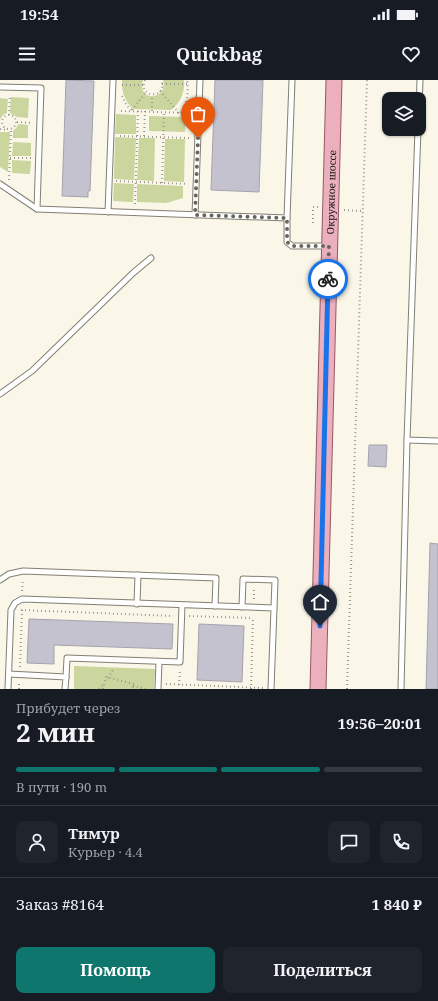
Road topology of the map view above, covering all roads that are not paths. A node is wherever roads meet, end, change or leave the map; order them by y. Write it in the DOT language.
graph roads {
  1 [pos="112,80"];
  2 [pos="200,80"];
  3 [pos="292,80"];
  4 [pos="334,80"];
  5 [pos="420,80"];
  6 [pos="0,87"];
  7 [pos="420,92"];
  8 [pos="418,136"];
  9 [pos="0,184"];
  10 [pos="37,210"];
  11 [pos="108,212"];
  12 [pos="195,215"];
  13 [pos="287,218"];
  14 [pos="329,246"];
  15 [pos="150,258"];
  16 [pos="0,394"];
  17 [pos="407,440"];
  18 [pos="438,441"];
  19 [pos="138,575"];
  20 [pos="0,580"];
  21 [pos="137,604"];
  22 [pos="182,605"];
  23 [pos="215,606"];
  24 [pos="242,607"];
  25 [pos="274,608"];
  26 [pos="159,662"];
  27 [pos="9,674"];
  28 [pos="66,677"];
  29 [pos="158,687"];
  30 [pos="271,688"];
  31 [pos="8,689"];
  32 [pos="65,689"];
  33 [pos="318,689"];
  34 [pos="401,689"];
  1 -- 11 [label="lane"];
  2 -- 12 [label="lane"];
  3 -- 13 [label="lane"];
  4 -- 14 [label="main road, Окружное шоссе"];
  5 -- 7 [label="lane"];
  6 -- 10 [label="lane"];
  8 -- 17 [label="lane"];
  9 -- 10 [label="lane"];
  10 -- 11 [label="lane"];
  11 -- 12 [label="lane"];
  12 -- 13 [label="lane"];
  13 -- 14 [label="lane"];
  14 -- 33 [label="main road, Окружное шоссе"];
  15 -- 16 [label="lane"];
  17 -- 18 [label="lane"];
  17 -- 34 [label="lane"];
  19 -- 20 [label="lane"];
  19 -- 21 [label="lane"];
  19 -- 23 [label="lane"];
  21 -- 22 [label="lane"];
  21 -- 27 [label="lane"];
  22 -- 23 [label="lane"];
  22 -- 26 [label="lane"];
  23 -- 24 [label="lane"];
  24 -- 25 [label="lane"];
  24 -- 25 [label="lane"];
  25 -- 30 [label="lane"];
  26 -- 28 [label="lane"];
  26 -- 29 [label="lane"];
  27 -- 28 [label="lane"];
  27 -- 31 [label="lane"];
  28 -- 32 [label="lane"];
}
